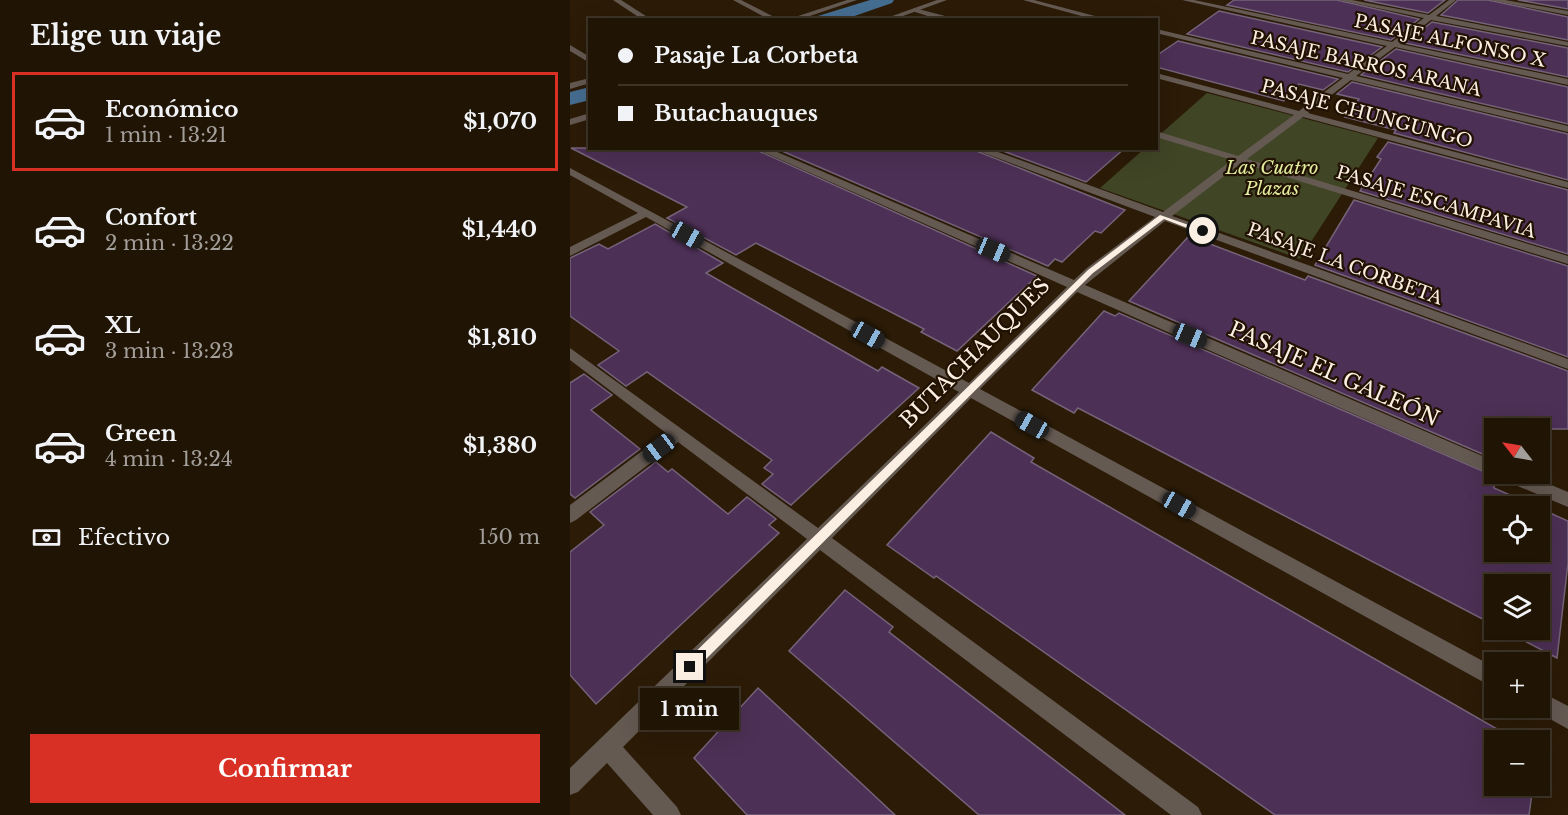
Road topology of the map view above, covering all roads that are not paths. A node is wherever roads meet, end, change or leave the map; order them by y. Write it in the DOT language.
graph roads {
  1 [pos="616,0"];
  2 [pos="736,0"];
  3 [pos="854,0"];
  4 [pos="944,0"];
  5 [pos="1026,0"];
  6 [pos="1185,0"];
  7 [pos="1342,0"];
  8 [pos="1453,0"];
  9 [pos="1493,0"];
  10 [pos="914,10"];
  11 [pos="1568,13"];
  12 [pos="1430,17"];
  13 [pos="646,18"];
  14 [pos="773,18"];
  15 [pos="796,18"];
  16 [pos="890,18"];
  17 [pos="943,18"];
  18 [pos="1099,18"];
  19 [pos="1158,31"];
  20 [pos="1393,44"];
  21 [pos="1568,44"];
  22 [pos="570,47"];
  23 [pos="588,60"];
  24 [pos="1158,76"];
  25 [pos="1349,77"];
  26 [pos="588,81"];
  27 [pos="1568,82"];
  28 [pos="570,86"];
  29 [pos="1301,113"];
  30 [pos="588,117"];
  31 [pos="570,122"];
  32 [pos="1568,129"];
  33 [pos="1158,135"];
  34 [pos="764,150"];
  35 [pos="982,150"];
  36 [pos="1240,159"];
  37 [pos="570,171"];
  38 [pos="1568,185"];
  39 [pos="646,213"];
  40 [pos="1163,216"];
  41 [pos="570,252"];
  42 [pos="1568,260"];
  43 [pos="1075,286"];
  44 [pos="572,357"];
  45 [pos="1568,364"];
  46 [pos="969,390"];
  47 [pos="678,433"];
  48 [pos="1484,464"];
  49 [pos="1531,484"];
  50 [pos="1568,500"];
  51 [pos="570,515"];
  52 [pos="820,538"];
  53 [pos="1484,673"];
  54 [pos="1550,708"];
  55 [pos="1568,718"];
  56 [pos="608,747"];
  57 [pos="570,784"];
  58 [pos="669,815"];
  59 [pos="1190,815"];
  1 -- 13 [label="street"];
  2 -- 14 [label="street"];
  3 -- 15 [label="street"];
  4 -- 10 [label="street"];
  5 -- 18 [label="street"];
  6 -- 20 [label="street, PASAJE ALFONSO X"];
  7 -- 12 [label="street"];
  8 -- 12 [label="street, BUTACHAUQUES"];
  9 -- 11 [label="street"];
  10 -- 16 [label="street"];
  10 -- 17 [label="street"];
  12 -- 20 [label="street, BUTACHAUQUES"];
  12 -- 21 [label="street"];
  19 -- 25 [label="street, PASAJE BARROS ARANA"];
  20 -- 25 [label="street, BUTACHAUQUES"];
  20 -- 27 [label="street, PASAJE ALFONSO X"];
  22 -- 23 [label="street"];
  24 -- 29 [label="street, PASAJE CHUNGUNGO"];
  25 -- 29 [label="street, BUTACHAUQUES"];
  25 -- 32 [label="street, PASAJE BARROS ARANA"];
  26 -- 28 [label="street"];
  29 -- 36 [label="street, BUTACHAUQUES"];
  29 -- 38 [label="street, PASAJE CHUNGUNGO"];
  30 -- 31 [label="street"];
  33 -- 36 [label="street, PASAJE ESCAMPAVIA"];
  34 -- 43 [label="street, PASAJE EL GALEÓN"];
  35 -- 40 [label="street, PASAJE LA CORBETA"];
  36 -- 40 [label="street, BUTACHAUQUES"];
  36 -- 42 [label="street, PASAJE ESCAMPAVIA"];
  37 -- 39 [label="street"];
  39 -- 41 [label="street"];
  39 -- 46 [label="street"];
  40 -- 43 [label="street, BUTACHAUQUES"];
  40 -- 45 [label="street, PASAJE LA CORBETA"];
  43 -- 46 [label="street, BUTACHAUQUES"];
  43 -- 48 [label="street, PASAJE EL GALEÓN"];
  44 -- 47 [label="street"];
  46 -- 52 [label="street, BUTACHAUQUES"];
  46 -- 53 [label="street"];
  47 -- 51 [label="street"];
  47 -- 52 [label="street"];
  49 -- 50 [label="street"];
  52 -- 56 [label="street, BUTACHAUQUES"];
  52 -- 59 [label="street"];
  54 -- 55 [label="street"];
  56 -- 57 [label="street, BUTACHAUQUES"];
  56 -- 58 [label="street"];
}
